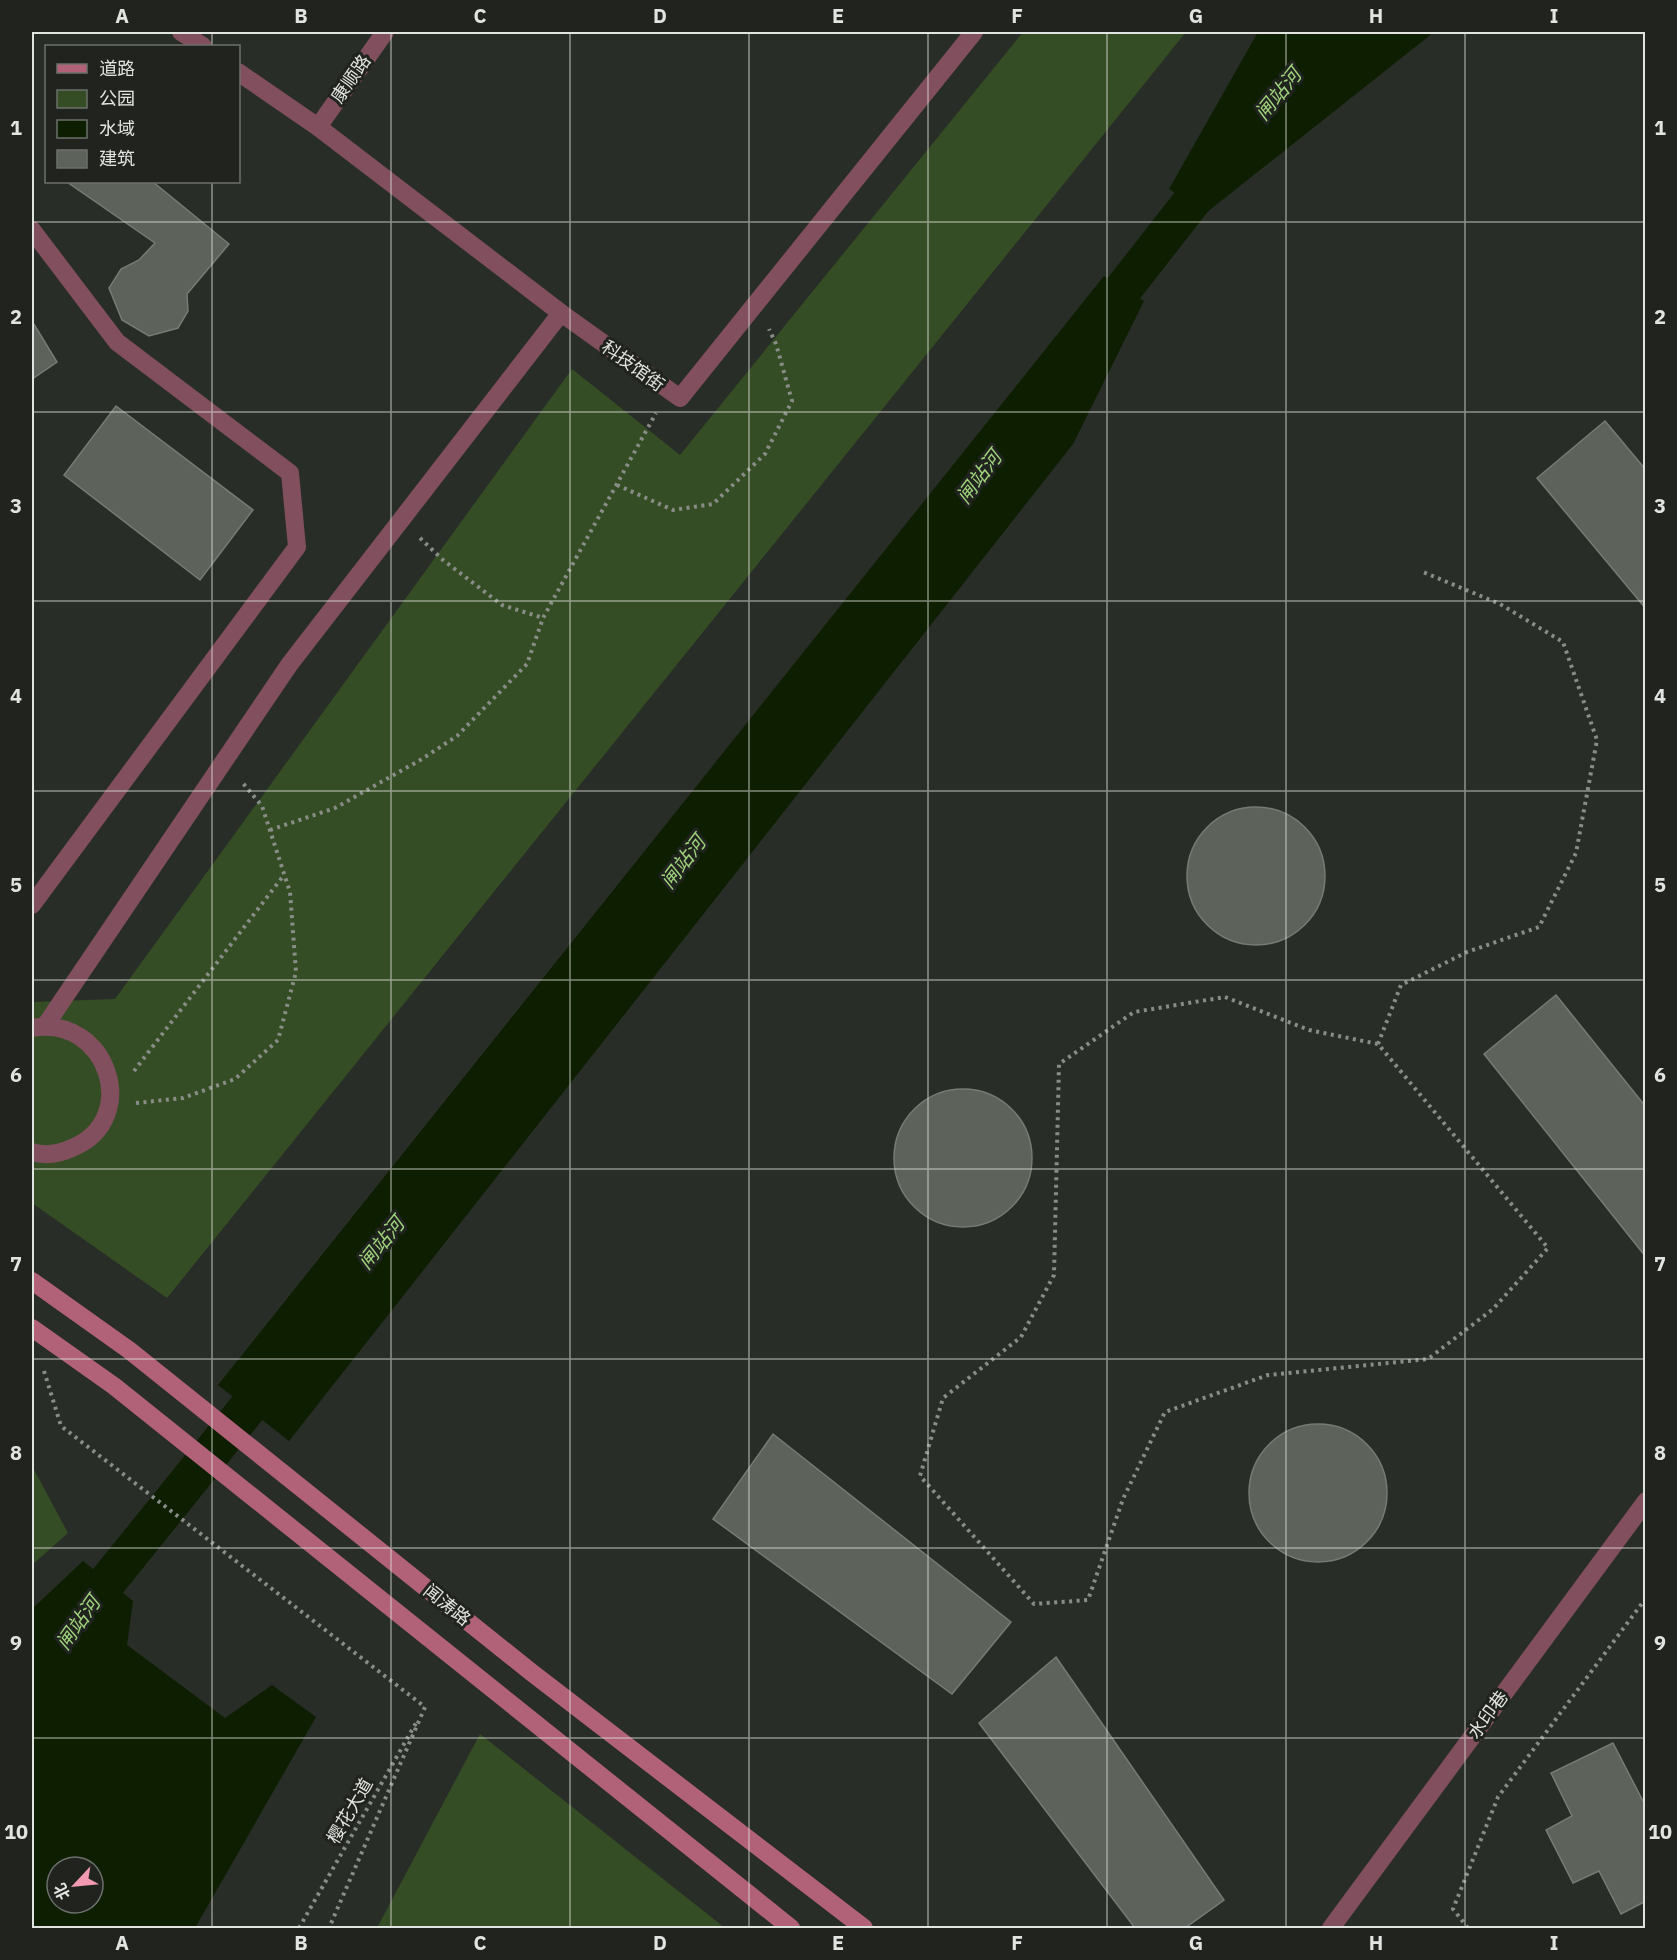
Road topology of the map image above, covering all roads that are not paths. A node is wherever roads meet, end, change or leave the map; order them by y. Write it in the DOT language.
graph roads {
  1 [pos="181,32"];
  2 [pos="385,32"];
  3 [pos="974,32"];
  4 [pos="200,45"];
  5 [pos="240,73"];
  6 [pos="318,127"];
  7 [pos="32,230"];
  8 [pos="561,313"];
  9 [pos="32,905"];
  10 [pos="38,1027"];
  11 [pos="32,1152"];
  12 [pos="32,1281"];
  13 [pos="32,1328"];
  14 [pos="1646,1501"];
  15 [pos="791,1929"];
  16 [pos="864,1929"];
  17 [pos="1331,1929"];
  1 -- 4 [label="street"];
  2 -- 6 [label="street, 康顺路"];
  3 -- 8 [label="street, 科技馆街"];
  5 -- 6 [label="street, 科技馆街"];
  6 -- 8 [label="street, 科技馆街"];
  7 -- 9 [label="street"];
  8 -- 10 [label="street"];
  10 -- 11 [label="street"];
  12 -- 16 [label="main road, 闻涛路"];
  13 -- 15 [label="main road, 闻涛路"];
  14 -- 17 [label="street, 水印巷"];
}
